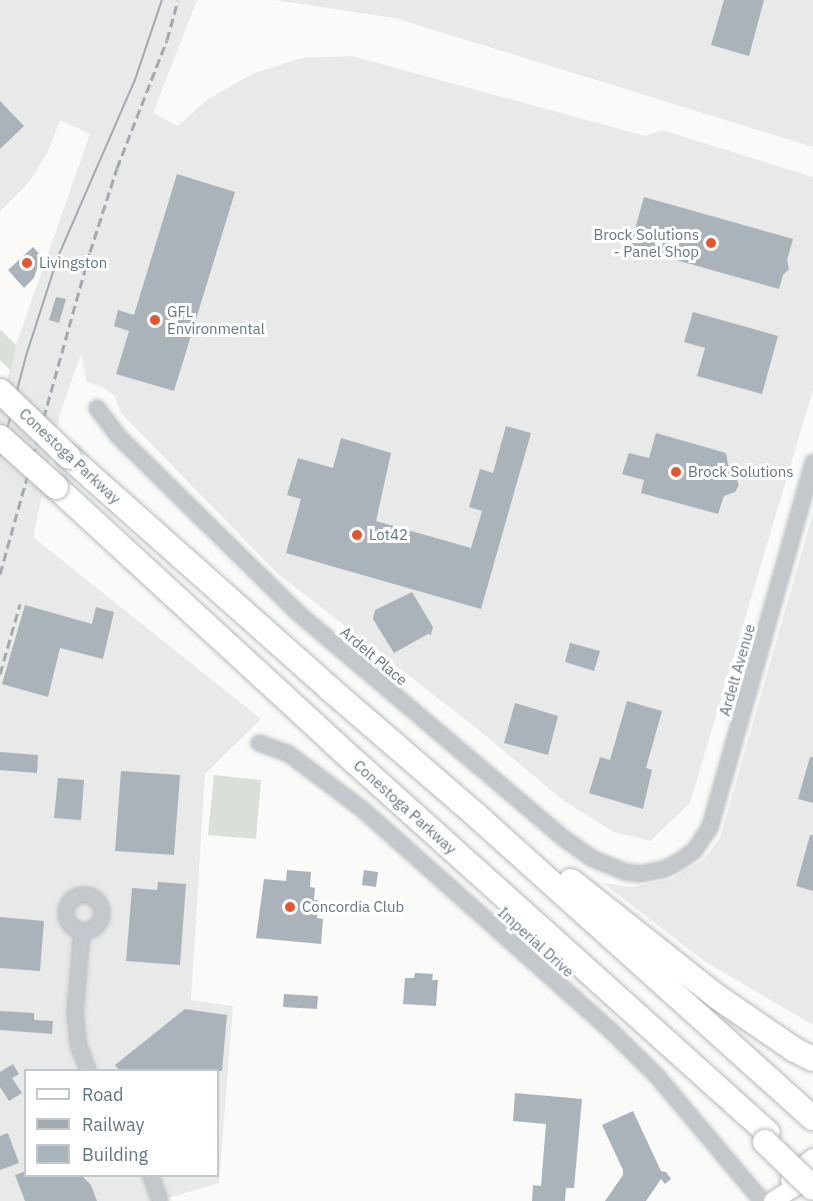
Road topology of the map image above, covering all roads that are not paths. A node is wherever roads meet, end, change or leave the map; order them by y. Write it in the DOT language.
graph roads {
  1 [pos="0,391"];
  2 [pos="97,408"];
  3 [pos="0,437"];
  4 [pos="813,462"];
  5 [pos="259,743"];
  6 [pos="476,815"];
  7 [pos="665,869"];
  8 [pos="82,931"];
  9 [pos="813,1059"];
  10 [pos="87,1069"];
  11 [pos="809,1115"];
  12 [pos="761,1131"];
  13 [pos="813,1158"];
  14 [pos="813,1174"];
  15 [pos="151,1177"];
  16 [pos="813,1188"];
  17 [pos="779,1196"];
  18 [pos="160,1201"];
  19 [pos="762,1201"];
  1 -- 6 [label="highway, Conestoga Parkway, bridge"];
  2 -- 7 [label="street, Ardelt Place"];
  3 -- 12 [label="highway, Conestoga Parkway, bridge"];
  4 -- 7 [label="street, Ardelt Avenue"];
  5 -- 19 [label="street, Imperial Drive"];
  6 -- 9 [label="highway"];
  6 -- 11 [label="highway, Conestoga Parkway"];
  8 -- 10 [label="street"];
  12 -- 14 [label="highway, Conestoga Parkway"];
  12 -- 16 [label="highway, bridge"];
  13 -- 17 [label="main road"];
  14 -- 17 [label="main road"];
  15 -- 18 [label="street"];
}
